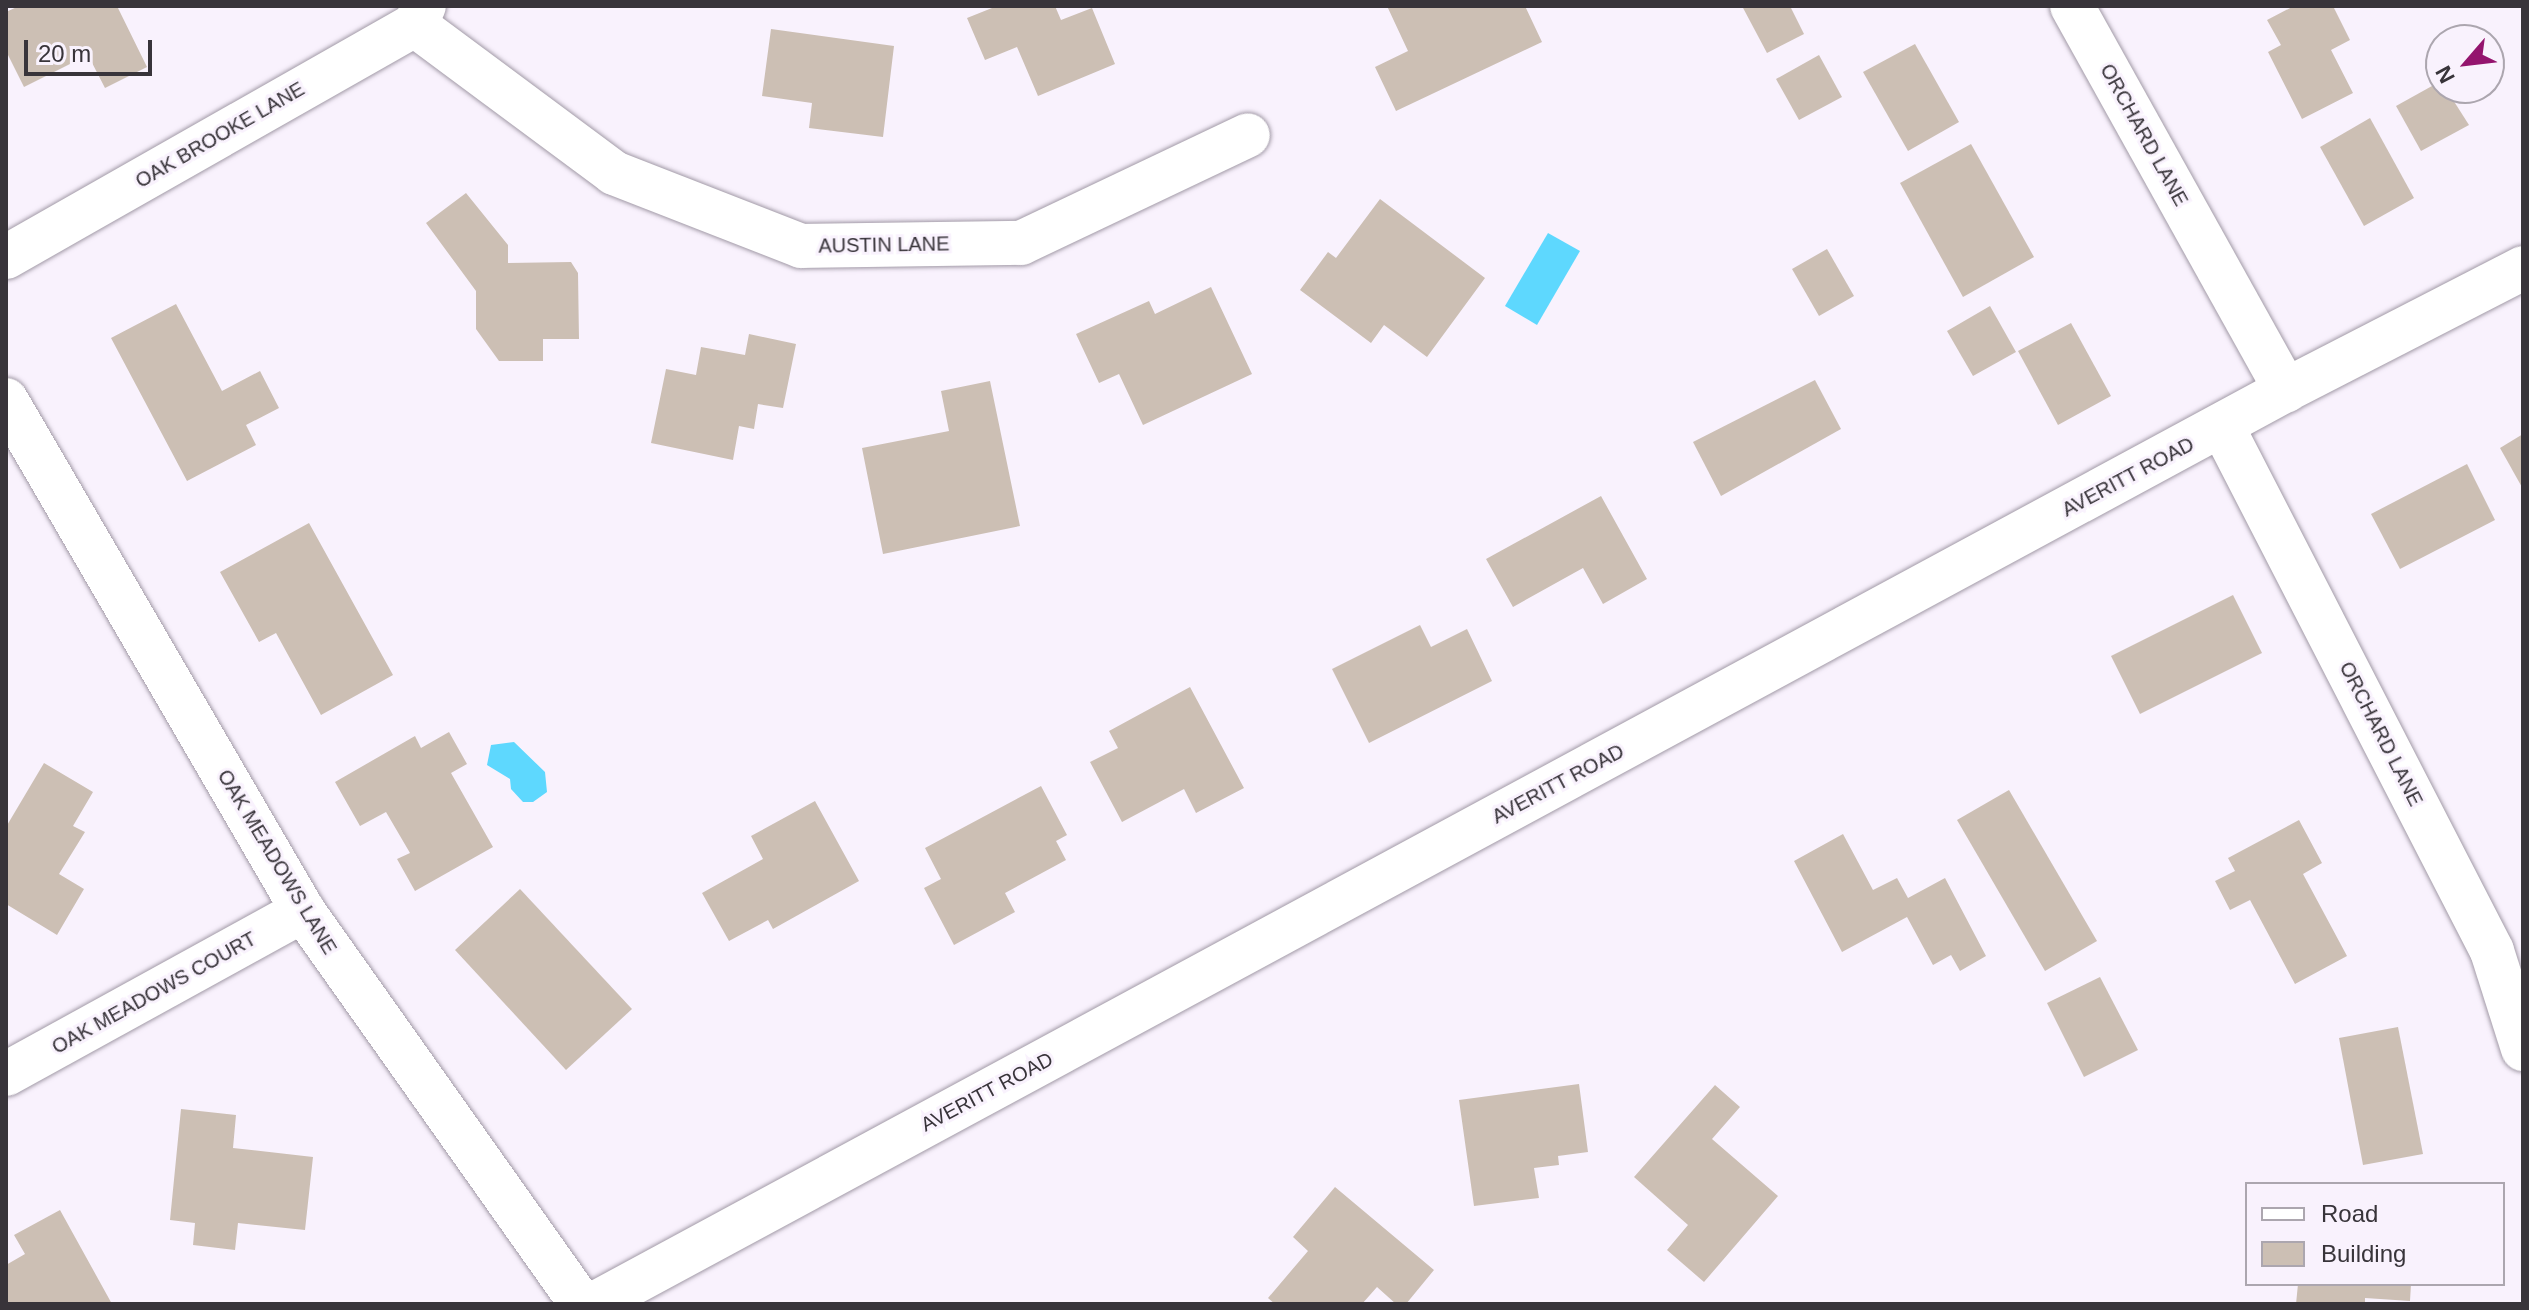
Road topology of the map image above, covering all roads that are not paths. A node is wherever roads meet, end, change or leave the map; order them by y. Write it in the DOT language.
graph roads {
  1 [pos="2072,6"];
  2 [pos="420,15"];
  3 [pos="1248,135"];
  4 [pos="6,257"];
  5 [pos="2523,268"];
  6 [pos="2286,390"];
  7 [pos="6,400"];
  8 [pos="2222,426"];
  9 [pos="303,911"];
  10 [pos="2507,942"];
  11 [pos="2523,1049"];
  12 [pos="6,1074"];
  13 [pos="581,1304"];
  14 [pos="594,1304"];
  1 -- 6 [label="street, ORCHARD LANE"];
  2 -- 3 [label="street, AUSTIN LANE"];
  2 -- 4 [label="street, OAK BROOKE LANE"];
  5 -- 6 [label="street, AVERITT ROAD"];
  6 -- 8 [label="street, AVERITT ROAD"];
  7 -- 9 [label="street, OAK MEADOWS LANE"];
  8 -- 10 [label="street, ORCHARD LANE"];
  8 -- 14 [label="street, AVERITT ROAD"];
  9 -- 12 [label="street, OAK MEADOWS COURT"];
  9 -- 13 [label="street, OAK MEADOWS LANE"];
  10 -- 11 [label="street, ORCHARD LANE"];
}
